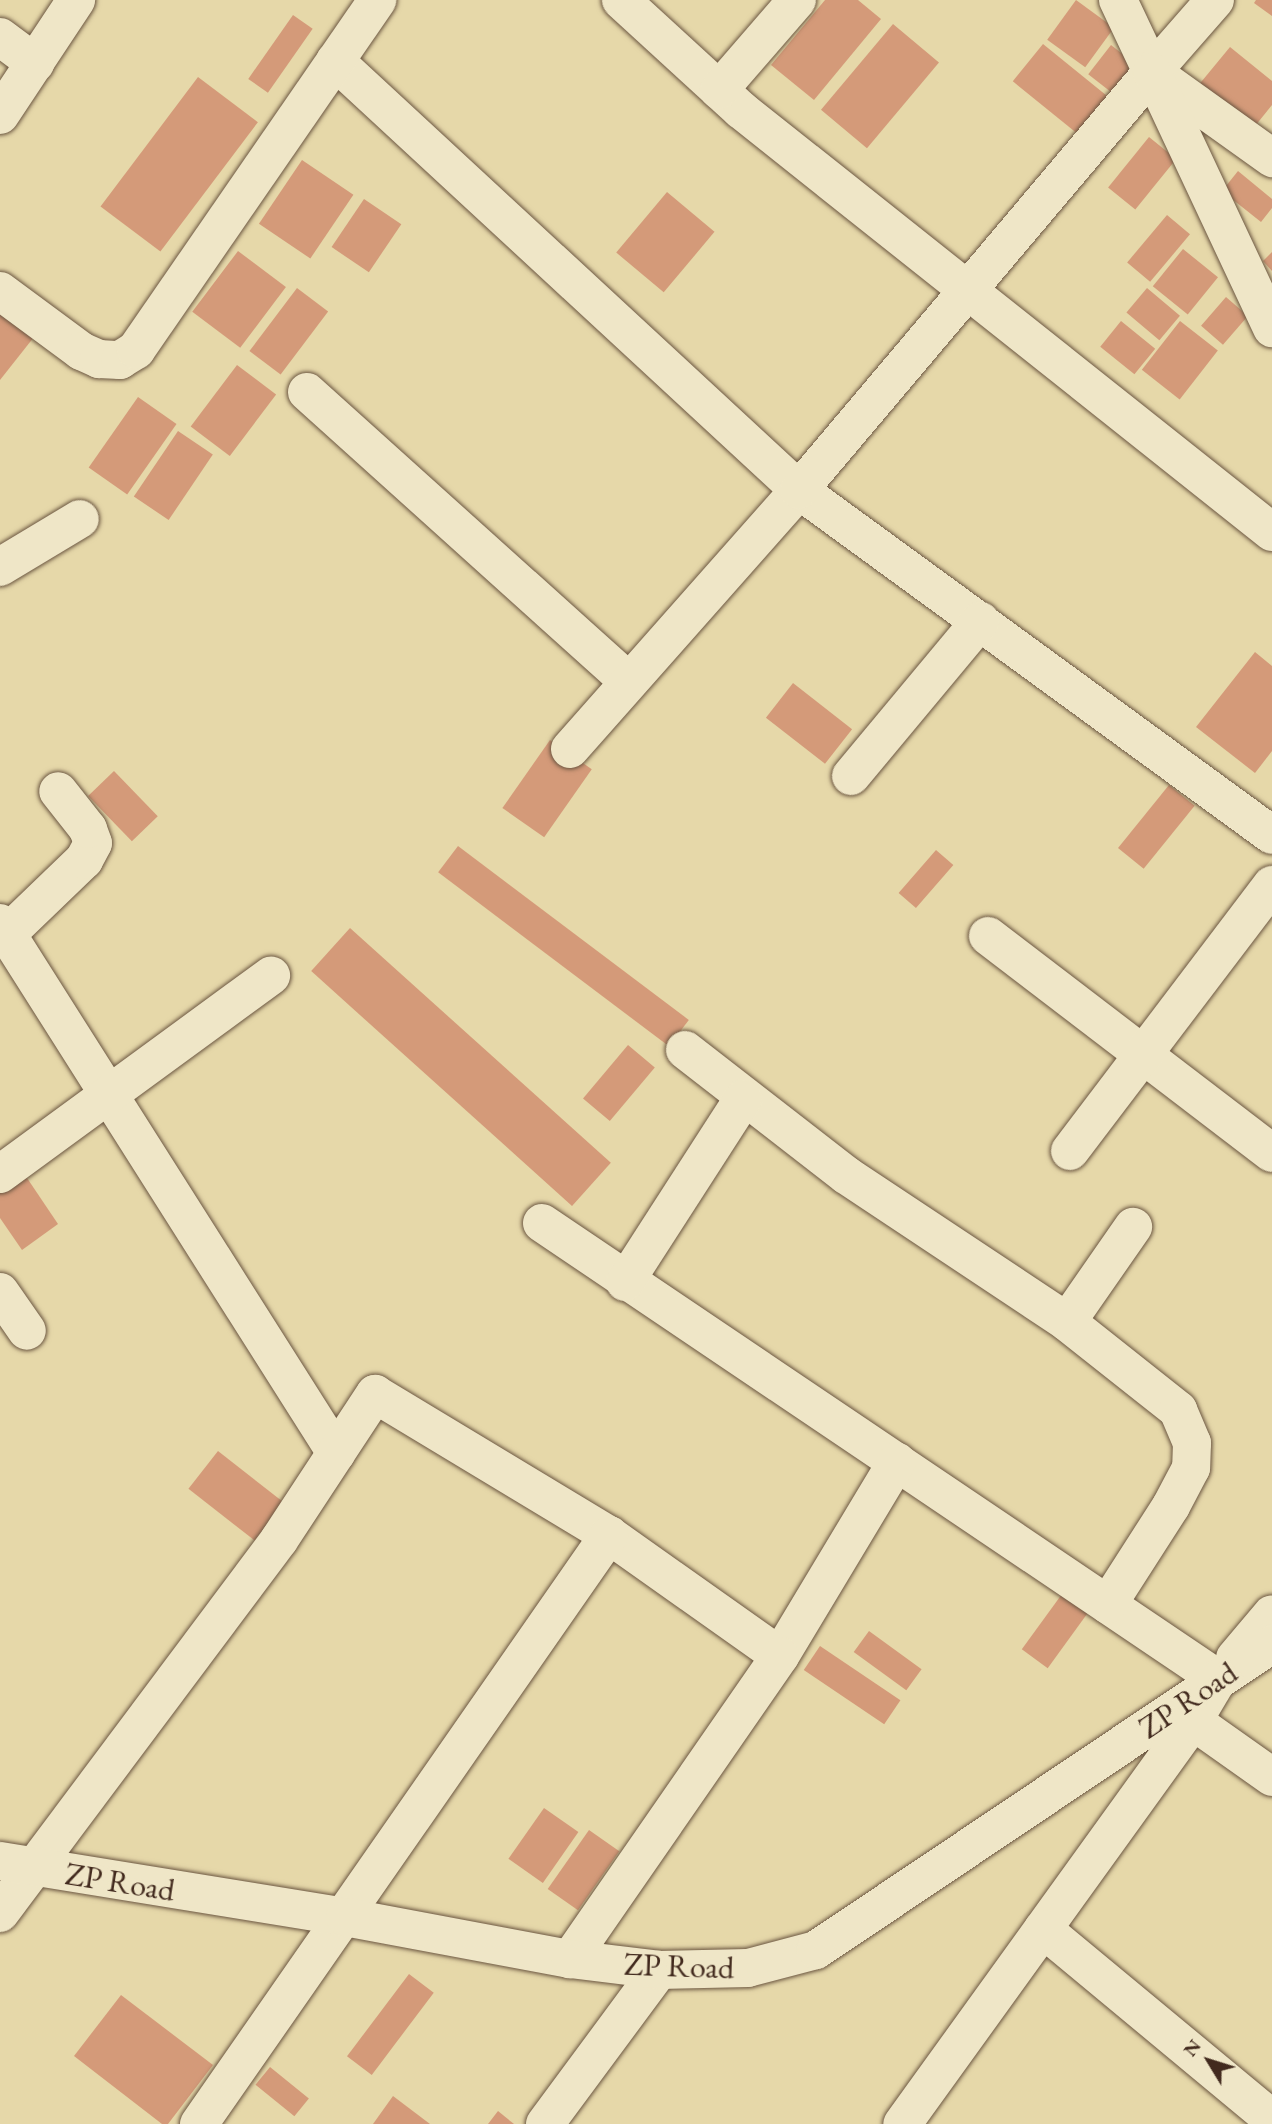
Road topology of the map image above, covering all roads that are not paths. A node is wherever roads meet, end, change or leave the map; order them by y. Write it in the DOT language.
graph roads {
  1 [pos="76,0"];
  2 [pos="376,0"];
  3 [pos="621,0"];
  4 [pos="797,0"];
  5 [pos="1118,0"];
  6 [pos="1214,0"];
  7 [pos="0,37"];
  8 [pos="335,61"];
  9 [pos="35,63"];
  10 [pos="1152,72"];
  11 [pos="719,90"];
  12 [pos="0,115"];
  13 [pos="1272,158"];
  14 [pos="0,291"];
  15 [pos="969,291"];
  16 [pos="1272,328"];
  17 [pos="307,392"];
  18 [pos="799,490"];
  19 [pos="80,519"];
  20 [pos="1272,532"];
  21 [pos="0,567"];
  22 [pos="980,621"];
  23 [pos="629,682"];
  24 [pos="570,749"];
  25 [pos="851,776"];
  26 [pos="58,791"];
  27 [pos="1272,835"];
  28 [pos="1272,886"];
  29 [pos="4,928"];
  30 [pos="988,936"];
  31 [pos="271,976"];
  32 [pos="685,1050"];
  33 [pos="1141,1054"];
  34 [pos="111,1092"];
  35 [pos="743,1099"];
  36 [pos="1070,1151"];
  37 [pos="1272,1153"];
  38 [pos="0,1174"];
  39 [pos="542,1223"];
  40 [pos="1133,1227"];
  41 [pos="625,1282"];
  42 [pos="0,1292"];
  43 [pos="1067,1322"];
  44 [pos="27,1331"];
  45 [pos="336,1453"];
  46 [pos="897,1461"];
  47 [pos="609,1535"];
  48 [pos="1108,1604"];
  49 [pos="1272,1614"];
  50 [pos="1272,1644"];
  51 [pos="780,1656"];
  52 [pos="1218,1679"];
  53 [pos="1193,1721"];
  54 [pos="1272,1777"];
  55 [pos="15,1865"];
  56 [pos="0,1913"];
  57 [pos="345,1917"];
  58 [pos="1043,1929"];
  59 [pos="570,1959"];
  60 [pos="659,1970"];
  61 [pos="1265,2114"];
  62 [pos="199,2124"];
  63 [pos="545,2124"];
  64 [pos="902,2124"];
  1 -- 9 [label="street"];
  2 -- 8 [label="street"];
  3 -- 11 [label="street"];
  4 -- 11 [label="street"];
  5 -- 10 [label="street"];
  6 -- 10 [label="street"];
  7 -- 9 [label="street"];
  8 -- 14 [label="street"];
  8 -- 18 [label="street"];
  9 -- 12 [label="street"];
  10 -- 13 [label="street"];
  10 -- 15 [label="street"];
  10 -- 16 [label="street"];
  11 -- 15 [label="street"];
  15 -- 18 [label="street"];
  15 -- 20 [label="street"];
  17 -- 23 [label="street"];
  18 -- 22 [label="street"];
  18 -- 23 [label="street"];
  19 -- 21 [label="street"];
  22 -- 25 [label="street"];
  22 -- 27 [label="street"];
  23 -- 24 [label="street"];
  26 -- 29 [label="street"];
  28 -- 33 [label="street"];
  29 -- 34 [label="street"];
  30 -- 33 [label="street"];
  31 -- 34 [label="street"];
  32 -- 35 [label="street"];
  33 -- 36 [label="street"];
  33 -- 37 [label="street"];
  34 -- 38 [label="street"];
  34 -- 45 [label="street"];
  35 -- 41 [label="street"];
  35 -- 43 [label="street"];
  39 -- 41 [label="street"];
  40 -- 43 [label="street"];
  41 -- 46 [label="street"];
  42 -- 44 [label="street"];
  43 -- 48 [label="street"];
  45 -- 47 [label="street"];
  45 -- 55 [label="street"];
  46 -- 48 [label="street"];
  46 -- 51 [label="street"];
  47 -- 51 [label="street"];
  47 -- 57 [label="street"];
  48 -- 52 [label="street"];
  49 -- 52 [label="street"];
  50 -- 52 [label="street, ZP Road"];
  51 -- 59 [label="street"];
  52 -- 53 [label="street"];
  52 -- 60 [label="street, ZP Road"];
  53 -- 54 [label="street"];
  53 -- 58 [label="street"];
  55 -- 56 [label="street"];
  55 -- 57 [label="street, ZP Road"];
  57 -- 59 [label="street, ZP Road"];
  57 -- 62 [label="street"];
  58 -- 61 [label="street"];
  58 -- 64 [label="street"];
  59 -- 60 [label="street, ZP Road"];
  60 -- 63 [label="street"];
}
